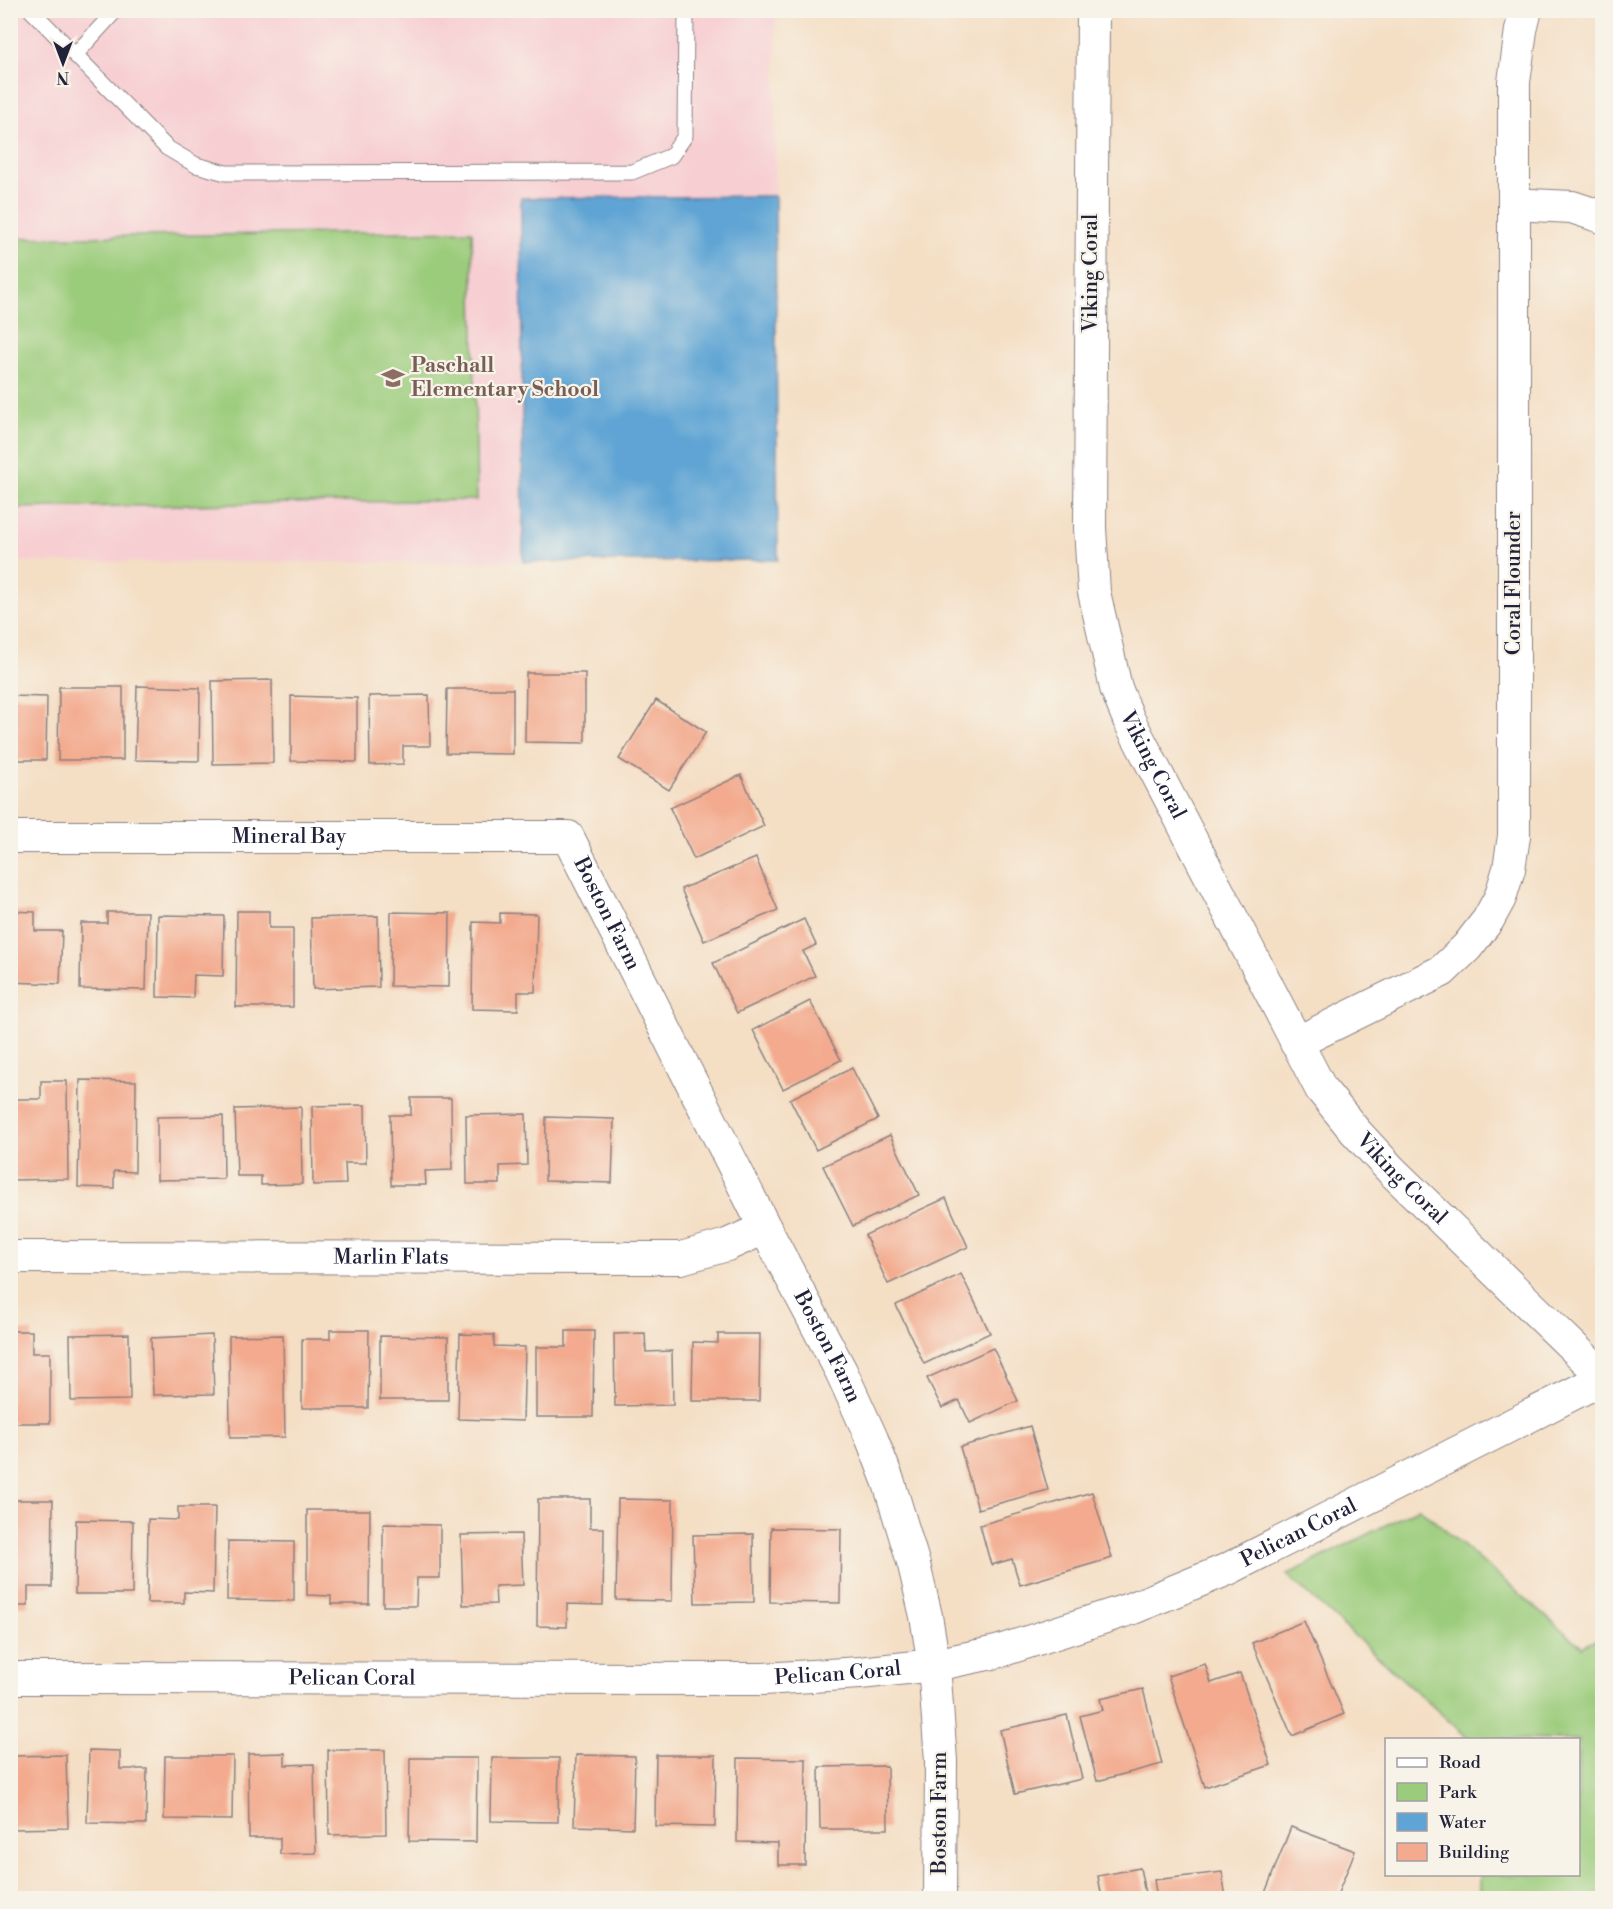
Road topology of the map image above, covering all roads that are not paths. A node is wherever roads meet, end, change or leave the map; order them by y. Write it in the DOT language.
graph roads {
  1 [pos="31,10"];
  2 [pos="116,10"];
  3 [pos="686,10"];
  4 [pos="1092,10"];
  5 [pos="1526,10"];
  6 [pos="75,55"];
  7 [pos="1514,204"];
  8 [pos="1602,217"];
  9 [pos="10,837"];
  10 [pos="568,837"];
  11 [pos="1296,1043"];
  12 [pos="765,1228"];
  13 [pos="10,1257"];
  14 [pos="1602,1377"];
  15 [pos="934,1665"];
  16 [pos="10,1678"];
  17 [pos="940,1899"];
  1 -- 6 [label="lane"];
  2 -- 6 [label="lane"];
  3 -- 6 [label="lane"];
  4 -- 11 [label="street, Viking Coral"];
  5 -- 7 [label="street, Coral Flounder"];
  7 -- 8 [label="street"];
  7 -- 11 [label="street, Coral Flounder"];
  9 -- 10 [label="street, Mineral Bay"];
  10 -- 12 [label="street, Boston Farm"];
  11 -- 14 [label="street, Viking Coral"];
  12 -- 13 [label="street, Marlin Flats"];
  12 -- 15 [label="street, Boston Farm"];
  14 -- 15 [label="street, Pelican Coral"];
  15 -- 16 [label="street, Pelican Coral"];
  15 -- 17 [label="street, Boston Farm"];
}
